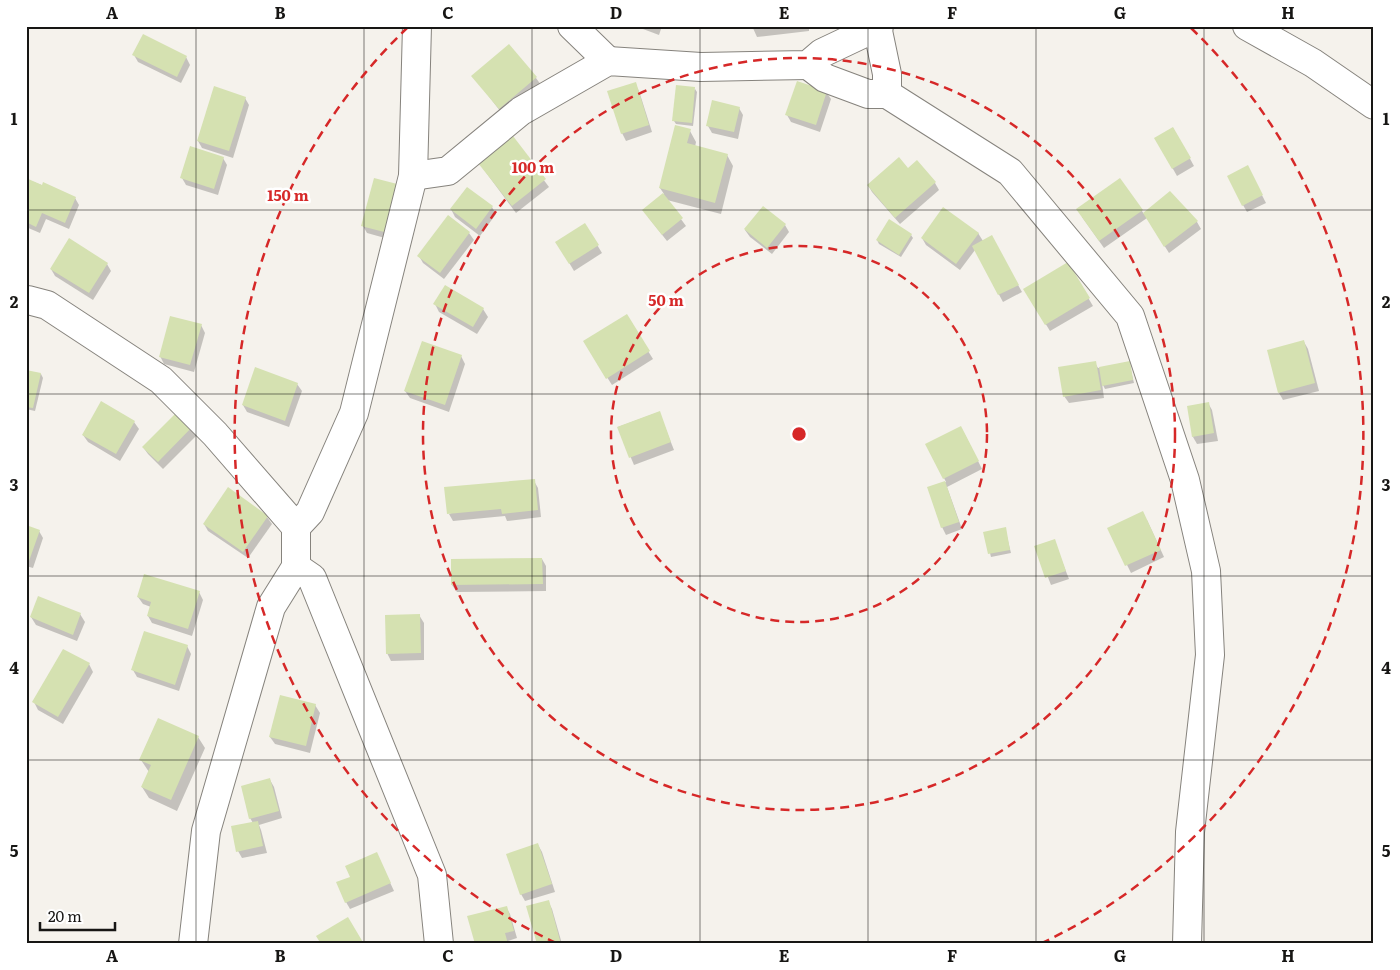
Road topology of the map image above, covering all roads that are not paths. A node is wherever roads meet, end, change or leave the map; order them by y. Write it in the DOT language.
graph roads {
  1 [pos="417,26"];
  2 [pos="572,26"];
  3 [pos="877,26"];
  4 [pos="1247,26"];
  5 [pos="608,61"];
  6 [pos="808,64"];
  7 [pos="887,94"];
  8 [pos="1374,104"];
  9 [pos="413,176"];
  10 [pos="27,301"];
  11 [pos="296,527"];
  12 [pos="296,567"];
  13 [pos="193,944"];
  14 [pos="439,944"];
  15 [pos="1187,944"];
  1 -- 9 [label="street"];
  2 -- 5 [label="street"];
  3 -- 6 [label="street"];
  3 -- 7 [label="street"];
  4 -- 8 [label="street"];
  5 -- 6 [label="street"];
  5 -- 9 [label="street"];
  6 -- 7 [label="street"];
  7 -- 15 [label="street"];
  9 -- 11 [label="street"];
  10 -- 11 [label="street"];
  11 -- 12 [label="street"];
  12 -- 13 [label="street"];
  12 -- 14 [label="street"];
}
